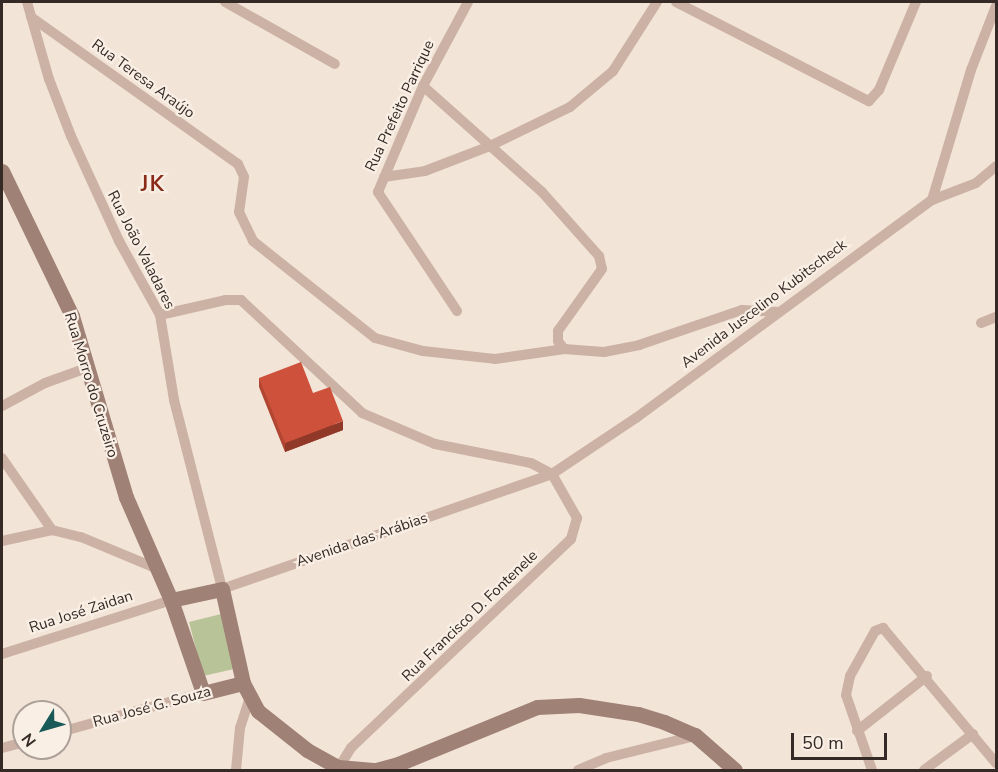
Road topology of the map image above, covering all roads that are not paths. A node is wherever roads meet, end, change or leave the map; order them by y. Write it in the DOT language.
graph roads {
  1 [pos="27,2"];
  2 [pos="225,2"];
  3 [pos="468,2"];
  4 [pos="649,2"];
  5 [pos="658,2"];
  6 [pos="676,2"];
  7 [pos="916,2"];
  8 [pos="996,6"];
  9 [pos="32,17"];
  10 [pos="335,64"];
  11 [pos="423,86"];
  12 [pos="490,146"];
  13 [pos="996,166"];
  14 [pos="2,171"];
  15 [pos="384,177"];
  16 [pos="932,200"];
  17 [pos="457,311"];
  18 [pos="778,312"];
  19 [pos="160,315"];
  20 [pos="996,317"];
  21 [pos="981,323"];
  22 [pos="564,349"];
  23 [pos="87,368"];
  24 [pos="2,406"];
  25 [pos="2,458"];
  26 [pos="552,474"];
  27 [pos="52,530"];
  28 [pos="2,541"];
  29 [pos="158,569"];
  30 [pos="222,589"];
  31 [pos="171,600"];
  32 [pos="2,654"];
  33 [pos="927,676"];
  34 [pos="243,683"];
  35 [pos="203,693"];
  36 [pos="250,698"];
  37 [pos="72,729"];
  38 [pos="858,731"];
  39 [pos="973,734"];
  40 [pos="695,735"];
  41 [pos="996,763"];
  42 [pos="337,769"];
  43 [pos="236,771"];
  44 [pos="578,771"];
  45 [pos="735,771"];
  46 [pos="872,771"];
  47 [pos="924,771"];
  1 -- 9 [label="street, Rua João Valadares"];
  2 -- 10 [label="street"];
  3 -- 11 [label="street, Rua Prefeito Parrique"];
  4 -- 5 [label="street"];
  5 -- 12 [label="street"];
  6 -- 7 [label="street"];
  8 -- 16 [label="street"];
  9 -- 19 [label="street, Rua João Valadares"];
  9 -- 22 [label="street, Rua Teresa Araújo"];
  11 -- 12 [label="street"];
  11 -- 15 [label="street, Rua Prefeito Parrique"];
  12 -- 15 [label="street"];
  12 -- 22 [label="street"];
  13 -- 16 [label="street, Avenida Juscelino Kubitscheck"];
  14 -- 23 [label="street, Rua Morro do Cruzeiro"];
  15 -- 17 [label="street, Rua Prefeito Parrique"];
  16 -- 18 [label="street, Avenida Juscelino Kubitscheck"];
  18 -- 22 [label="street"];
  18 -- 26 [label="street, Avenida Juscelino Kubitscheck"];
  19 -- 26 [label="street"];
  19 -- 30 [label="street, Rua João Valadares"];
  20 -- 21 [label="street"];
  23 -- 24 [label="street"];
  23 -- 29 [label="street, Rua Morro do Cruzeiro"];
  25 -- 27 [label="street"];
  26 -- 30 [label="street, Avenida das Arábias"];
  26 -- 42 [label="street, Rua Francisco D. Fontenele"];
  27 -- 28 [label="street"];
  27 -- 29 [label="street"];
  29 -- 31 [label="street, Rua Morro do Cruzeiro"];
  30 -- 31 [label="street, Avenida das Arábias"];
  30 -- 34 [label="street"];
  31 -- 32 [label="street, Rua José Zaidan"];
  31 -- 35 [label="street, Rua Morro do Cruzeiro"];
  33 -- 38 [label="street"];
  33 -- 38 [label="street"];
  33 -- 39 [label="street"];
  34 -- 35 [label="street, Rua José G. Souza"];
  34 -- 36 [label="street"];
  35 -- 37 [label="street, Rua José G. Souza"];
  36 -- 42 [label="street"];
  36 -- 43 [label="street"];
  38 -- 46 [label="street"];
  39 -- 41 [label="street"];
  39 -- 47 [label="street"];
  40 -- 42 [label="street"];
  40 -- 44 [label="street"];
  40 -- 45 [label="street"];
}
